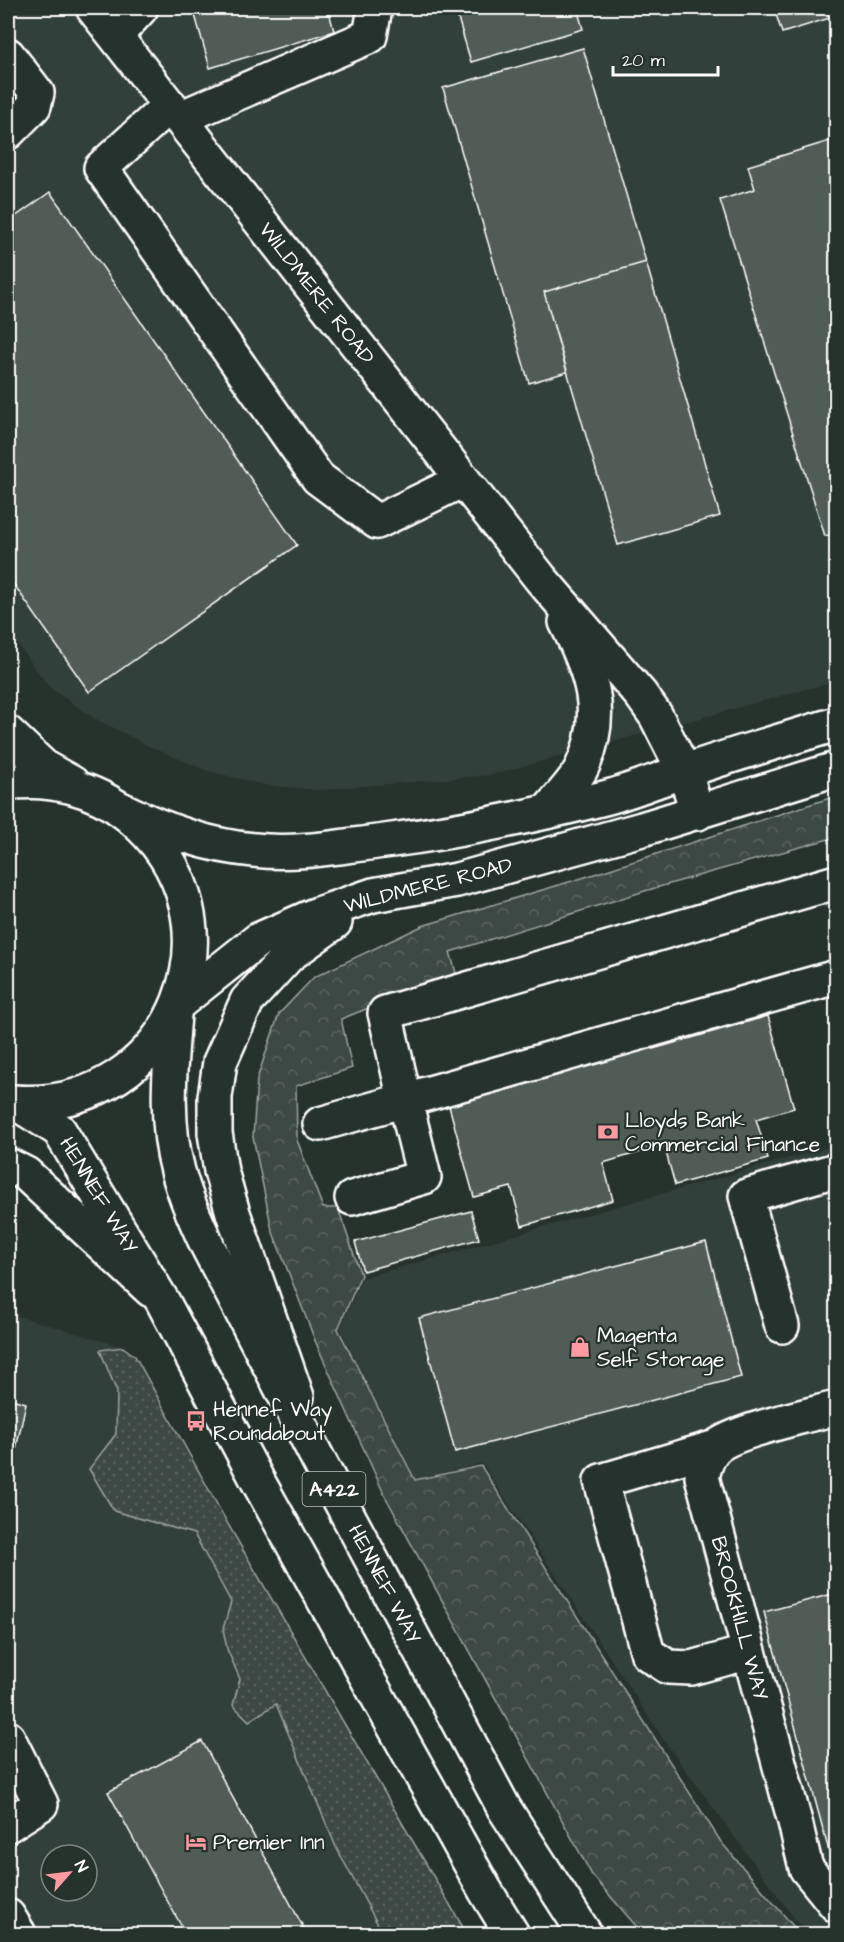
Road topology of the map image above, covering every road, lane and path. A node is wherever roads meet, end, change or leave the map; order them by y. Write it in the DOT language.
graph roads {
  1 [pos="93,8"];
  2 [pos="141,8"];
  3 [pos="375,8"];
  4 [pos="115,36"];
  5 [pos="8,55"];
  6 [pos="175,112"];
  7 [pos="8,132"];
  8 [pos="463,480"];
  9 [pos="541,579"];
  10 [pos="837,724"];
  11 [pos="8,734"];
  12 [pos="837,769"];
  13 [pos="684,771"];
  14 [pos="8,783"];
  15 [pos="84,790"];
  16 [pos="119,808"];
  17 [pos="548,811"];
  18 [pos="698,813"];
  19 [pos="837,882"];
  20 [pos="373,895"];
  21 [pos="837,977"];
  22 [pos="177,1008"];
  23 [pos="405,1100"];
  24 [pos="12,1102"];
  25 [pos="320,1124"];
  26 [pos="8,1165"];
  27 [pos="837,1170"];
  28 [pos="352,1198"];
  29 [pos="163,1302"];
  30 [pos="782,1326"];
  31 [pos="837,1408"];
  32 [pos="716,1447"];
  33 [pos="319,1461"];
  34 [pos="749,1652"];
  35 [pos="8,1738"];
  36 [pos="8,1825"];
  37 [pos="837,1905"];
  38 [pos="8,1916"];
  39 [pos="19,1935"];
  40 [pos="512,1935"];
  41 [pos="585,1935"];
  1 -- 4 [label="main road, WILDMERE ROAD"];
  2 -- 4 [label="main road"];
  3 -- 6 [label="main road"];
  4 -- 6 [label="main road, WILDMERE ROAD"];
  5 -- 7 [label="main road"];
  6 -- 8 [label="main road, WILDMERE ROAD"];
  6 -- 8 [label="main road"];
  8 -- 9 [label="main road, WILDMERE ROAD"];
  9 -- 13 [label="main road, WILDMERE ROAD"];
  9 -- 17 [label="main road, WILDMERE ROAD"];
  10 -- 13 [label="main road, WILDMERE ROAD"];
  11 -- 15 [label="main road"];
  12 -- 18 [label="main road, WILDMERE ROAD"];
  13 -- 17 [label="main road, WILDMERE ROAD"];
  13 -- 18 [label="main road, WILDMERE ROAD"];
  14 -- 15 [label="main road"];
  15 -- 16 [label="main road"];
  16 -- 17 [label="main road, WILDMERE ROAD"];
  16 -- 22 [label="main road"];
  18 -- 20 [label="main road, WILDMERE ROAD"];
  19 -- 23 [label="main road"];
  20 -- 22 [label="main road, WILDMERE ROAD"];
  20 -- 33 [label="main road"];
  21 -- 23 [label="main road"];
  22 -- 24 [label="main road"];
  22 -- 33 [label="main road, HENNEF WAY / A422"];
  23 -- 25 [label="main road"];
  23 -- 28 [label="main road"];
  24 -- 29 [label="main road, HENNEF WAY / A422"];
  26 -- 29 [label="main road"];
  27 -- 30 [label="main road"];
  29 -- 40 [label="main road, HENNEF WAY / A422"];
  31 -- 32 [label="main road"];
  32 -- 34 [label="main road, BROOKHILL WAY"];
  32 -- 34 [label="main road"];
  33 -- 41 [label="main road, HENNEF WAY / A422"];
  34 -- 37 [label="main road, BROOKHILL WAY"];
  35 -- 36 [label="main road"];
  38 -- 39 [label="main road"];
}
